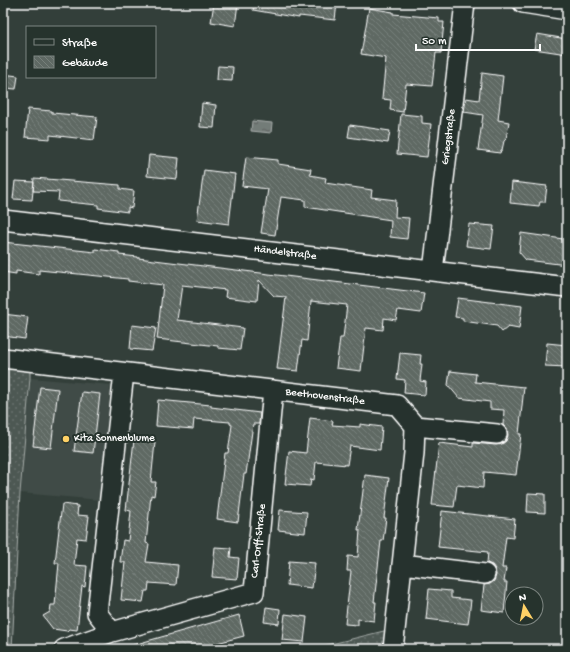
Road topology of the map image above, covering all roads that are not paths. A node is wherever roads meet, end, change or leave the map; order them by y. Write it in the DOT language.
graph roads {
  1 [pos="465,3"];
  2 [pos="523,3"];
  3 [pos="567,10"];
  4 [pos="3,220"];
  5 [pos="433,271"];
  6 [pos="567,287"];
  7 [pos="3,358"];
  8 [pos="124,373"];
  9 [pos="273,390"];
  10 [pos="415,426"];
  11 [pos="497,434"];
  12 [pos="402,564"];
  13 [pos="485,574"];
  14 [pos="112,632"];
  15 [pos="64,649"];
  16 [pos="393,649"];
  1 -- 5 [label="street, Griegstraße"];
  2 -- 3 [label="street"];
  4 -- 5 [label="street, Händelstraße"];
  5 -- 6 [label="street, Händelstraße"];
  7 -- 8 [label="street, Beethovenstraße"];
  8 -- 9 [label="street, Beethovenstraße"];
  8 -- 14 [label="street"];
  9 -- 10 [label="street, Beethovenstraße"];
  9 -- 14 [label="street, Carl-Orff-Straße"];
  10 -- 11 [label="street"];
  10 -- 12 [label="street"];
  12 -- 13 [label="street"];
  12 -- 16 [label="street"];
  14 -- 15 [label="street, Carl-Orff-Straße"];
}
